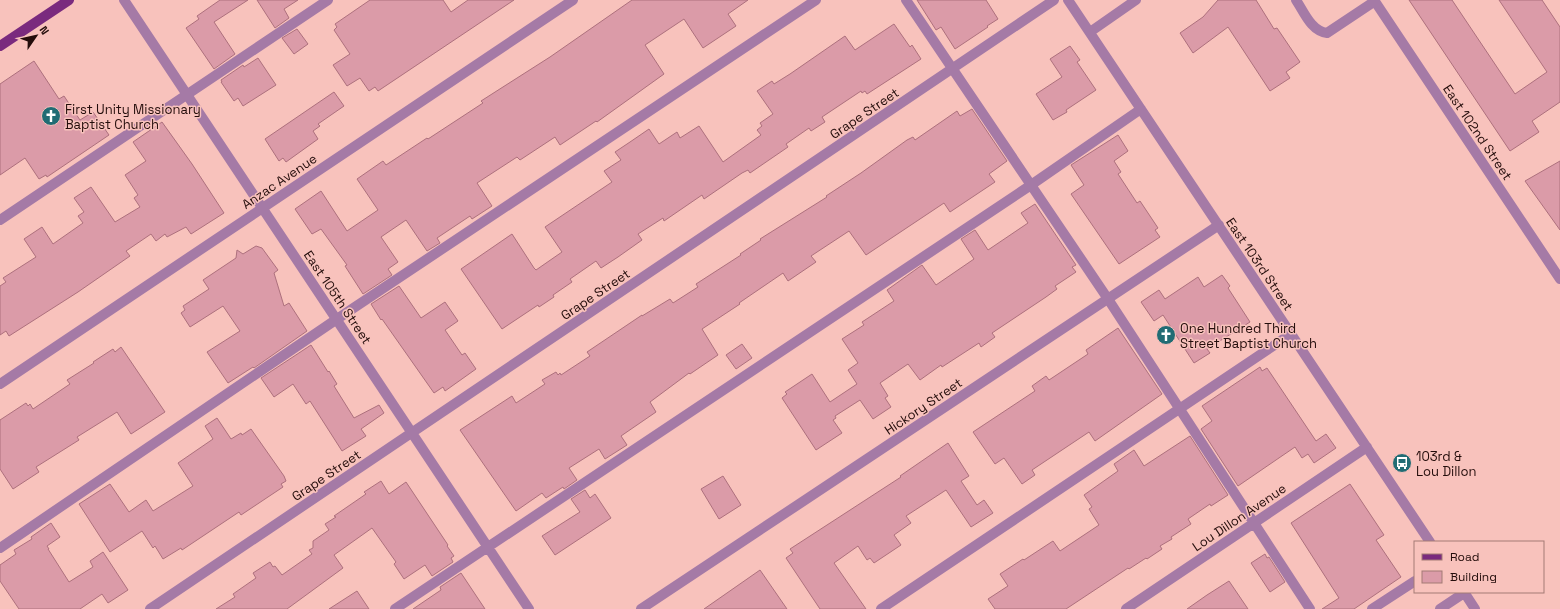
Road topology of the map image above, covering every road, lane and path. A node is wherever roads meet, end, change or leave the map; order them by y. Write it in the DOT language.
graph roads {
  1 [pos="69,0"];
  2 [pos="124,0"];
  3 [pos="328,0"];
  4 [pos="573,0"];
  5 [pos="816,0"];
  6 [pos="906,0"];
  7 [pos="1054,0"];
  8 [pos="1068,0"];
  9 [pos="1136,0"];
  10 [pos="1296,0"];
  11 [pos="1374,1"];
  12 [pos="1090,32"];
  13 [pos="1,44"];
  14 [pos="953,69"];
  15 [pos="188,94"];
  16 [pos="1141,109"];
  17 [pos="1031,185"];
  18 [pos="262,207"];
  19 [pos="0,220"];
  20 [pos="1218,225"];
  21 [pos="1560,279"];
  22 [pos="1108,299"];
  23 [pos="337,320"];
  24 [pos="1291,334"];
  25 [pos="0,384"];
  26 [pos="1179,409"];
  27 [pos="412,432"];
  28 [pos="1367,447"];
  29 [pos="1253,523"];
  30 [pos="1429,541"];
  31 [pos="488,547"];
  32 [pos="0,548"];
  33 [pos="1414,582"];
  34 [pos="1463,593"];
  35 [pos="1465,593"];
  36 [pos="150,609"];
  37 [pos="395,609"];
  38 [pos="529,609"];
  39 [pos="641,609"];
  40 [pos="881,609"];
  41 [pos="1126,609"];
  42 [pos="1310,609"];
  43 [pos="1372,609"];
  44 [pos="1440,609"];
  45 [pos="1475,609"];
  1 -- 13 [label="main road"];
  2 -- 15 [label="street, East 105th Street"];
  3 -- 15 [label="street"];
  4 -- 18 [label="street, Anzac Avenue"];
  5 -- 23 [label="street"];
  6 -- 14 [label="street"];
  7 -- 14 [label="street, Grape Street"];
  8 -- 12 [label="street, East 103rd Street"];
  9 -- 12 [label="street"];
  10 -- 11 [label="street"];
  11 -- 21 [label="street, East 102nd Street"];
  12 -- 16 [label="street, East 103rd Street"];
  14 -- 17 [label="street"];
  14 -- 27 [label="street, Grape Street"];
  15 -- 18 [label="street, East 105th Street"];
  15 -- 19 [label="street"];
  16 -- 17 [label="street"];
  16 -- 20 [label="street, East 103rd Street"];
  17 -- 22 [label="street"];
  17 -- 31 [label="street"];
  18 -- 23 [label="street, East 105th Street"];
  18 -- 25 [label="street, Anzac Avenue"];
  20 -- 22 [label="street, Hickory Street"];
  20 -- 24 [label="street, East 103rd Street"];
  22 -- 26 [label="street"];
  22 -- 39 [label="street, Hickory Street"];
  23 -- 27 [label="street, East 105th Street"];
  23 -- 32 [label="street"];
  24 -- 26 [label="street"];
  24 -- 28 [label="street, East 103rd Street"];
  26 -- 29 [label="street"];
  26 -- 40 [label="street"];
  27 -- 31 [label="street, East 105th Street"];
  27 -- 36 [label="street, Grape Street"];
  28 -- 29 [label="street, Lou Dillon Avenue"];
  28 -- 30 [label="street, East 103rd Street"];
  29 -- 41 [label="street, Lou Dillon Avenue"];
  29 -- 42 [label="street"];
  31 -- 37 [label="street"];
  31 -- 38 [label="street, East 105th Street"];
  33 -- 43 [label="street"];
  34 -- 44 [label="street"];
  35 -- 45 [label="street"];
}
